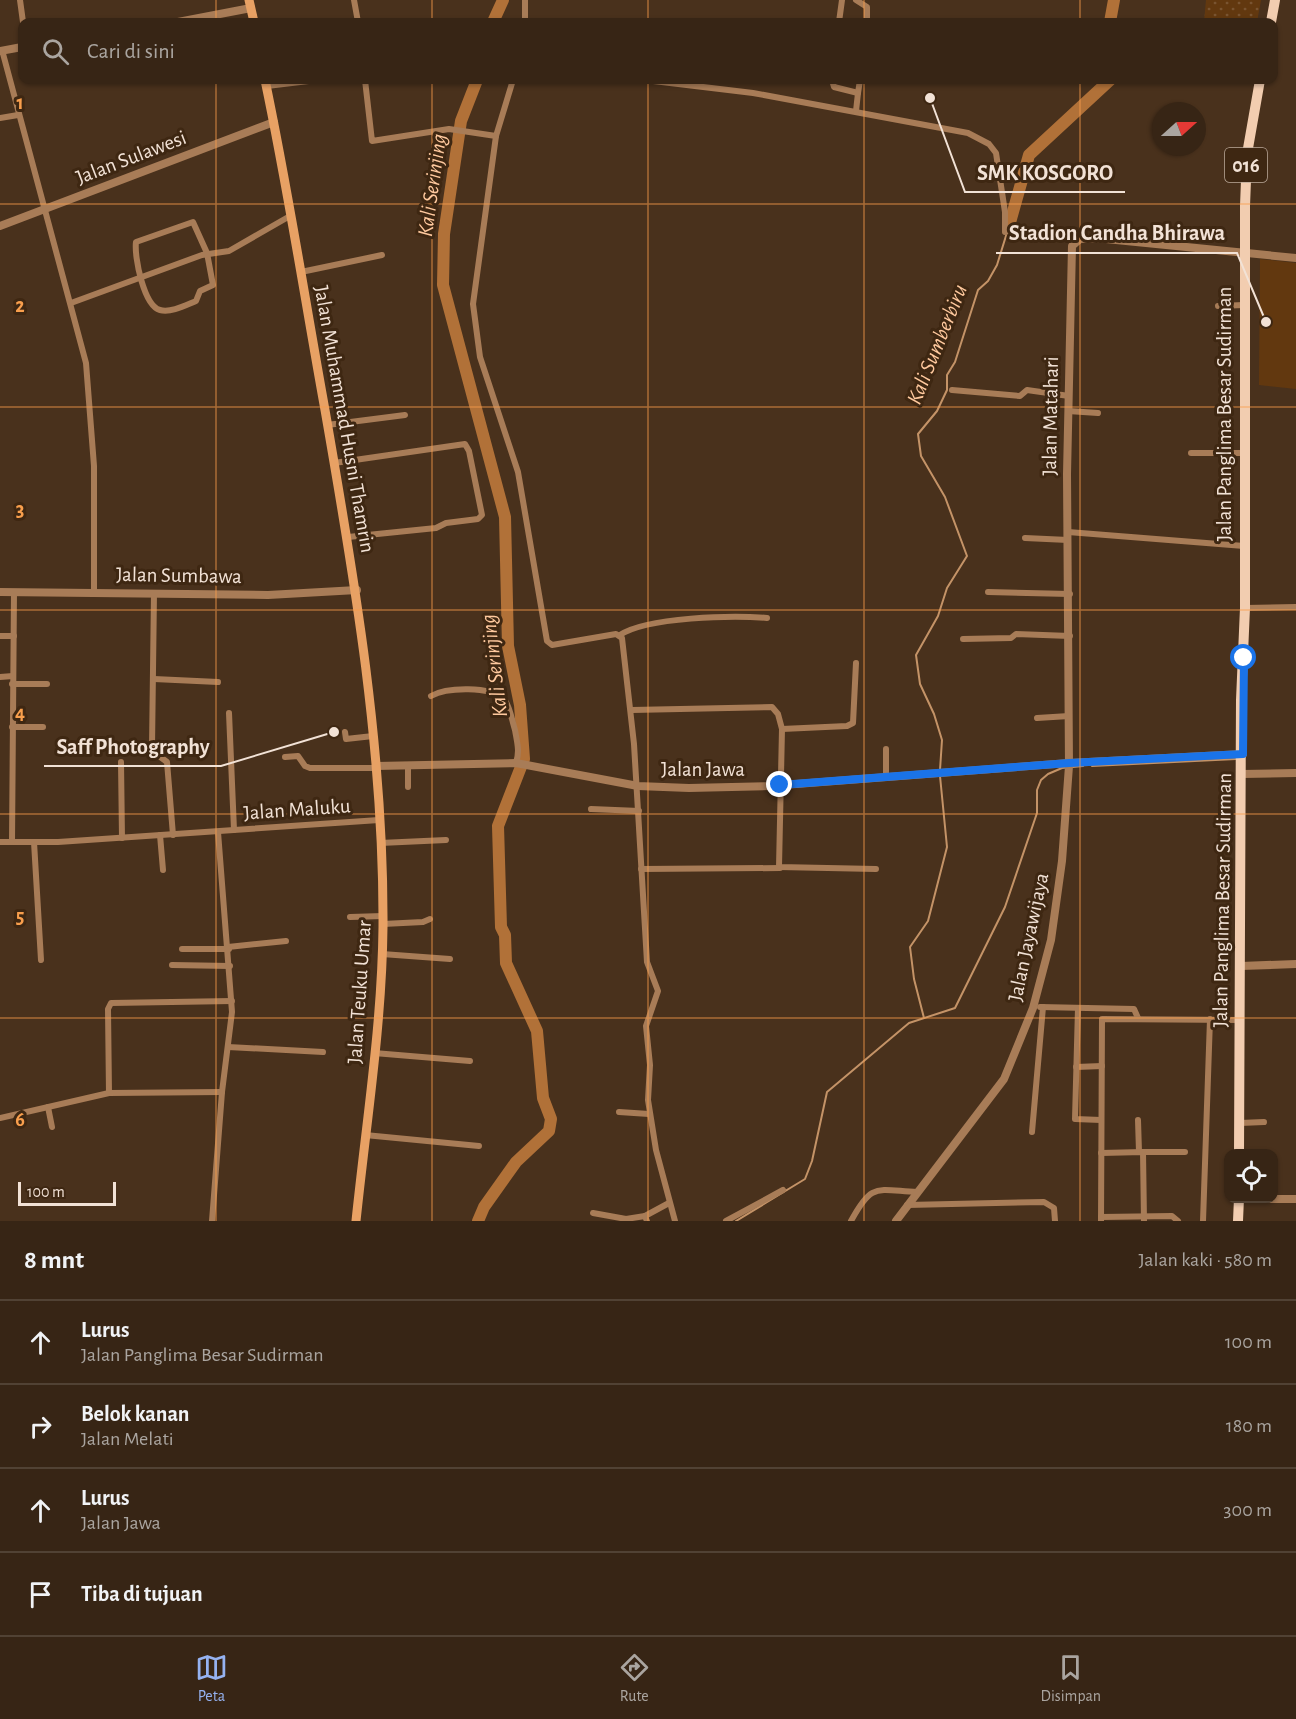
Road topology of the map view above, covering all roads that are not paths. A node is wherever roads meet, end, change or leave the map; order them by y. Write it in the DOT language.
graph roads {
  1 [pos="20,0"];
  2 [pos="354,0"];
  3 [pos="525,0"];
  4 [pos="842,0"];
  5 [pos="856,0"];
  6 [pos="1275,0"];
  7 [pos="250,4"];
  8 [pos="22,18"];
  9 [pos="194,18"];
  10 [pos="357,18"];
  11 [pos="525,18"];
  12 [pos="840,18"];
  13 [pos="867,18"];
  14 [pos="1272,18"];
  15 [pos="18,48"];
  16 [pos="1,50"];
  17 [pos="266,84"];
  18 [pos="365,84"];
  19 [pos="512,84"];
  20 [pos="690,84"];
  21 [pos="833,84"];
  22 [pos="859,84"];
  23 [pos="1259,84"];
  24 [pos="858,93"];
  25 [pos="856,111"];
  26 [pos="18,115"];
  27 [pos="0,118"];
  28 [pos="274,122"];
  29 [pos="493,135"];
  30 [pos="43,210"];
  31 [pos="291,216"];
  32 [pos="0,226"];
  33 [pos="1076,241"];
  34 [pos="1244,251"];
  35 [pos="207,253"];
  36 [pos="382,255"];
  37 [pos="1296,258"];
  38 [pos="301,272"];
  39 [pos="140,277"];
  40 [pos="70,303"];
  41 [pos="1244,305"];
  42 [pos="1218,306"];
  43 [pos="952,390"];
  44 [pos="1068,396"];
  45 [pos="1068,411"];
  46 [pos="1098,413"];
  47 [pos="405,415"];
  48 [pos="327,425"];
  49 [pos="1191,453"];
  50 [pos="1243,453"];
  51 [pos="334,463"];
  52 [pos="1068,536"];
  53 [pos="348,537"];
  54 [pos="1025,538"];
  55 [pos="1244,546"];
  56 [pos="357,590"];
  57 [pos="94,591"];
  58 [pos="0,592"];
  59 [pos="14,592"];
  60 [pos="988,592"];
  61 [pos="154,593"];
  62 [pos="1070,594"];
  63 [pos="1296,607"];
  64 [pos="1245,608"];
  65 [pos="767,618"];
  66 [pos="620,635"];
  67 [pos="0,636"];
  68 [pos="14,636"];
  69 [pos="1070,636"];
  70 [pos="963,639"];
  71 [pos="856,663"];
  72 [pos="0,677"];
  73 [pos="154,679"];
  74 [pos="13,680"];
  75 [pos="218,682"];
  76 [pos="47,684"];
  77 [pos="431,696"];
  78 [pos="632,710"];
  79 [pos="229,713"];
  80 [pos="1069,716"];
  81 [pos="1036,718"];
  82 [pos="12,727"];
  83 [pos="44,727"];
  84 [pos="782,729"];
  85 [pos="345,732"];
  86 [pos="373,736"];
  87 [pos="886,749"];
  88 [pos="1243,754"];
  89 [pos="285,757"];
  90 [pos="121,762"];
  91 [pos="517,763"];
  92 [pos="408,765"];
  93 [pos="376,767"];
  94 [pos="1068,767"];
  95 [pos="1296,773"];
  96 [pos="1242,774"];
  97 [pos="886,778"];
  98 [pos="780,785"];
  99 [pos="638,786"];
  100 [pos="408,787"];
  101 [pos="591,810"];
  102 [pos="639,811"];
  103 [pos="379,820"];
  104 [pos="234,830"];
  105 [pos="218,832"];
  106 [pos="160,835"];
  107 [pos="173,835"];
  108 [pos="122,838"];
  109 [pos="446,840"];
  110 [pos="0,842"];
  111 [pos="12,842"];
  112 [pos="34,842"];
  113 [pos="380,843"];
  114 [pos="780,868"];
  115 [pos="641,869"];
  116 [pos="876,869"];
  117 [pos="164,870"];
  118 [pos="350,918"];
  119 [pos="383,920"];
  120 [pos="430,920"];
  121 [pos="286,941"];
  122 [pos="229,948"];
  123 [pos="182,950"];
  124 [pos="382,954"];
  125 [pos="450,959"];
  126 [pos="41,960"];
  127 [pos="1296,964"];
  128 [pos="172,965"];
  129 [pos="230,966"];
  130 [pos="1241,966"];
  131 [pos="232,1000"];
  132 [pos="1042,1007"];
  133 [pos="1033,1008"];
  134 [pos="1078,1008"];
  135 [pos="1138,1018"];
  136 [pos="1210,1019"];
  137 [pos="1240,1020"];
  138 [pos="228,1047"];
  139 [pos="322,1052"];
  140 [pos="374,1053"];
  141 [pos="470,1061"];
  142 [pos="1102,1066"];
  143 [pos="1076,1067"];
  144 [pos="222,1092"];
  145 [pos="109,1093"];
  146 [pos="48,1107"];
  147 [pos="619,1112"];
  148 [pos="649,1114"];
  149 [pos="0,1118"];
  150 [pos="1101,1120"];
  151 [pos="1138,1120"];
  152 [pos="1264,1122"];
  153 [pos="1239,1123"];
  154 [pos="52,1127"];
  155 [pos="1032,1132"];
  156 [pos="365,1136"];
  157 [pos="478,1146"];
  158 [pos="1239,1149"];
  159 [pos="1141,1152"];
  160 [pos="1185,1152"];
  161 [pos="1101,1153"];
  162 [pos="783,1190"];
  163 [pos="917,1192"];
  164 [pos="1278,1199"];
  165 [pos="1296,1199"];
  166 [pos="669,1203"];
  167 [pos="1239,1203"];
  168 [pos="907,1205"];
  169 [pos="593,1214"];
  170 [pos="646,1219"];
  171 [pos="1101,1219"];
  172 [pos="1144,1219"];
  173 [pos="212,1221"];
  174 [pos="356,1221"];
  175 [pos="675,1221"];
  176 [pos="726,1221"];
  177 [pos="851,1221"];
  178 [pos="896,1221"];
  179 [pos="1055,1221"];
  180 [pos="1178,1221"];
  181 [pos="1203,1221"];
  182 [pos="1238,1221"];
  1 -- 8 [label="street"];
  2 -- 10 [label="street"];
  3 -- 11 [label="street"];
  4 -- 12 [label="street"];
  5 -- 13 [label="street"];
  6 -- 14 [label="main road"];
  7 -- 9 [label="street"];
  15 -- 16 [label="street"];
  16 -- 26 [label="street"];
  17 -- 28 [label="main road, Jalan Muhammad Husni Thamrin"];
  18 -- 29 [label="street"];
  19 -- 29 [label="street"];
  20 -- 25 [label="street"];
  21 -- 24 [label="street"];
  22 -- 24 [label="street"];
  23 -- 34 [label="main road, 016"];
  24 -- 25 [label="street"];
  25 -- 33 [label="street"];
  26 -- 27 [label="street"];
  26 -- 30 [label="street"];
  28 -- 30 [label="street, Jalan Sulawesi"];
  28 -- 31 [label="main road, Jalan Muhammad Husni Thamrin"];
  29 -- 66 [label="street"];
  30 -- 32 [label="street, Jalan Sulawesi"];
  30 -- 40 [label="street"];
  31 -- 35 [label="street"];
  31 -- 38 [label="main road, Jalan Muhammad Husni Thamrin"];
  33 -- 34 [label="street"];
  33 -- 44 [label="street, Jalan Matahari"];
  34 -- 37 [label="street"];
  34 -- 41 [label="main road, Jalan Panglima Besar Sudirman / 016"];
  35 -- 39 [label="street"];
  35 -- 39 [label="street"];
  35 -- 39 [label="street"];
  36 -- 38 [label="street"];
  38 -- 48 [label="main road, Jalan Muhammad Husni Thamrin"];
  39 -- 40 [label="street"];
  40 -- 57 [label="street"];
  41 -- 42 [label="street"];
  41 -- 50 [label="main road, Jalan Panglima Besar Sudirman / 016"];
  43 -- 44 [label="street"];
  44 -- 45 [label="street, Jalan Matahari"];
  45 -- 46 [label="street"];
  45 -- 52 [label="street, Jalan Matahari"];
  47 -- 48 [label="street"];
  48 -- 51 [label="main road, Jalan Muhammad Husni Thamrin"];
  49 -- 50 [label="street"];
  50 -- 55 [label="main road, Jalan Panglima Besar Sudirman / 016"];
  51 -- 53 [label="main road, Jalan Muhammad Husni Thamrin"];
  51 -- 53 [label="street"];
  52 -- 54 [label="street"];
  52 -- 55 [label="street"];
  52 -- 62 [label="street, Jalan Matahari"];
  53 -- 56 [label="main road, Jalan Muhammad Husni Thamrin"];
  55 -- 64 [label="main road, Jalan Panglima Besar Sudirman / 016"];
  56 -- 61 [label="street, Jalan Sumbawa"];
  56 -- 86 [label="main road, Jalan Muhammad Husni Thamrin"];
  57 -- 59 [label="street, Jalan Sumbawa"];
  57 -- 61 [label="street, Jalan Sumbawa"];
  58 -- 59 [label="street, Jalan Sumbawa"];
  59 -- 68 [label="street"];
  60 -- 62 [label="street"];
  61 -- 73 [label="street"];
  62 -- 69 [label="street, Jalan Matahari"];
  63 -- 64 [label="street"];
  64 -- 88 [label="main road, Jalan Panglima Besar Sudirman / 016"];
  65 -- 66 [label="street"];
  66 -- 78 [label="street"];
  67 -- 68 [label="street"];
  68 -- 74 [label="street"];
  69 -- 70 [label="street"];
  69 -- 80 [label="street, Jalan Matahari"];
  71 -- 84 [label="street"];
  72 -- 74 [label="street"];
  73 -- 75 [label="street"];
  73 -- 107 [label="street"];
  74 -- 76 [label="street"];
  74 -- 82 [label="street"];
  77 -- 91 [label="street"];
  78 -- 84 [label="street"];
  78 -- 99 [label="street"];
  79 -- 104 [label="street"];
  80 -- 81 [label="street"];
  80 -- 94 [label="street, Jalan Matahari"];
  82 -- 83 [label="street"];
  82 -- 111 [label="street"];
  84 -- 98 [label="street"];
  85 -- 86 [label="street"];
  86 -- 93 [label="main road, Jalan Muhammad Husni Thamrin"];
  87 -- 97 [label="street"];
  88 -- 94 [label="street, Jalan Jawa"];
  88 -- 96 [label="main road, Jalan Panglima Besar Sudirman / 016"];
  89 -- 93 [label="street"];
  90 -- 108 [label="street"];
  91 -- 92 [label="street, Jalan Jawa"];
  91 -- 99 [label="street, Jalan Jawa"];
  92 -- 93 [label="street, Jalan Jawa"];
  92 -- 100 [label="street"];
  93 -- 103 [label="main road, Jalan Teuku Umar"];
  94 -- 97 [label="street, Jalan Jawa"];
  94 -- 133 [label="street, Jalan Jayawijaya"];
  95 -- 96 [label="street"];
  96 -- 130 [label="main road, Jalan Panglima Besar Sudirman / 016"];
  97 -- 98 [label="street, Jalan Jawa"];
  98 -- 99 [label="street, Jalan Jawa"];
  98 -- 114 [label="street"];
  99 -- 102 [label="street"];
  101 -- 102 [label="street"];
  102 -- 115 [label="street"];
  103 -- 104 [label="street, Jalan Maluku"];
  103 -- 113 [label="main road, Jalan Teuku Umar"];
  104 -- 105 [label="street, Jalan Maluku"];
  105 -- 107 [label="street, Jalan Maluku"];
  105 -- 122 [label="street"];
  106 -- 107 [label="street, Jalan Maluku"];
  106 -- 108 [label="street, Jalan Maluku"];
  106 -- 117 [label="street"];
  108 -- 112 [label="street, Jalan Maluku"];
  109 -- 113 [label="street"];
  110 -- 111 [label="street, Jalan Maluku"];
  111 -- 112 [label="street, Jalan Maluku"];
  112 -- 126 [label="street"];
  113 -- 119 [label="main road, Jalan Teuku Umar"];
  114 -- 115 [label="street"];
  114 -- 116 [label="street"];
  115 -- 148 [label="street"];
  118 -- 119 [label="street"];
  119 -- 120 [label="street"];
  119 -- 124 [label="main road, Jalan Teuku Umar"];
  121 -- 122 [label="street"];
  122 -- 123 [label="street"];
  122 -- 129 [label="street"];
  124 -- 125 [label="street"];
  124 -- 140 [label="main road, Jalan Teuku Umar"];
  127 -- 130 [label="street"];
  128 -- 129 [label="street"];
  129 -- 131 [label="street"];
  130 -- 137 [label="main road, Jalan Panglima Besar Sudirman / 016"];
  131 -- 138 [label="street"];
  131 -- 145 [label="street"];
  132 -- 133 [label="street"];
  132 -- 134 [label="street"];
  132 -- 155 [label="street"];
  133 -- 163 [label="street, Jalan Jayawijaya"];
  134 -- 135 [label="street"];
  134 -- 143 [label="street"];
  135 -- 136 [label="street"];
  135 -- 142 [label="street"];
  136 -- 137 [label="street"];
  136 -- 181 [label="street"];
  137 -- 153 [label="main road, Jalan Panglima Besar Sudirman / 016"];
  138 -- 139 [label="street"];
  138 -- 144 [label="street"];
  140 -- 141 [label="street"];
  140 -- 156 [label="main road, Jalan Teuku Umar"];
  142 -- 143 [label="street"];
  142 -- 150 [label="street"];
  143 -- 150 [label="street"];
  144 -- 145 [label="street"];
  144 -- 173 [label="street"];
  145 -- 146 [label="street"];
  146 -- 149 [label="street"];
  146 -- 154 [label="street"];
  147 -- 148 [label="street"];
  148 -- 166 [label="street"];
  150 -- 161 [label="street"];
  151 -- 159 [label="street"];
  152 -- 153 [label="street"];
  153 -- 158 [label="main road, Jalan Panglima Besar Sudirman / 016"];
  156 -- 157 [label="street"];
  156 -- 174 [label="main road, Jalan Teuku Umar"];
  159 -- 160 [label="street"];
  159 -- 161 [label="street"];
  159 -- 172 [label="street"];
  161 -- 171 [label="street"];
  162 -- 176 [label="street"];
  163 -- 168 [label="street, Jalan Jayawijaya"];
  163 -- 177 [label="street"];
  164 -- 165 [label="street"];
  166 -- 170 [label="street"];
  166 -- 175 [label="street"];
  167 -- 182 [label="main road"];
  168 -- 178 [label="street, Jalan Jayawijaya"];
  168 -- 179 [label="street"];
  169 -- 170 [label="street"];
  171 -- 172 [label="street"];
  172 -- 180 [label="street"];
}
